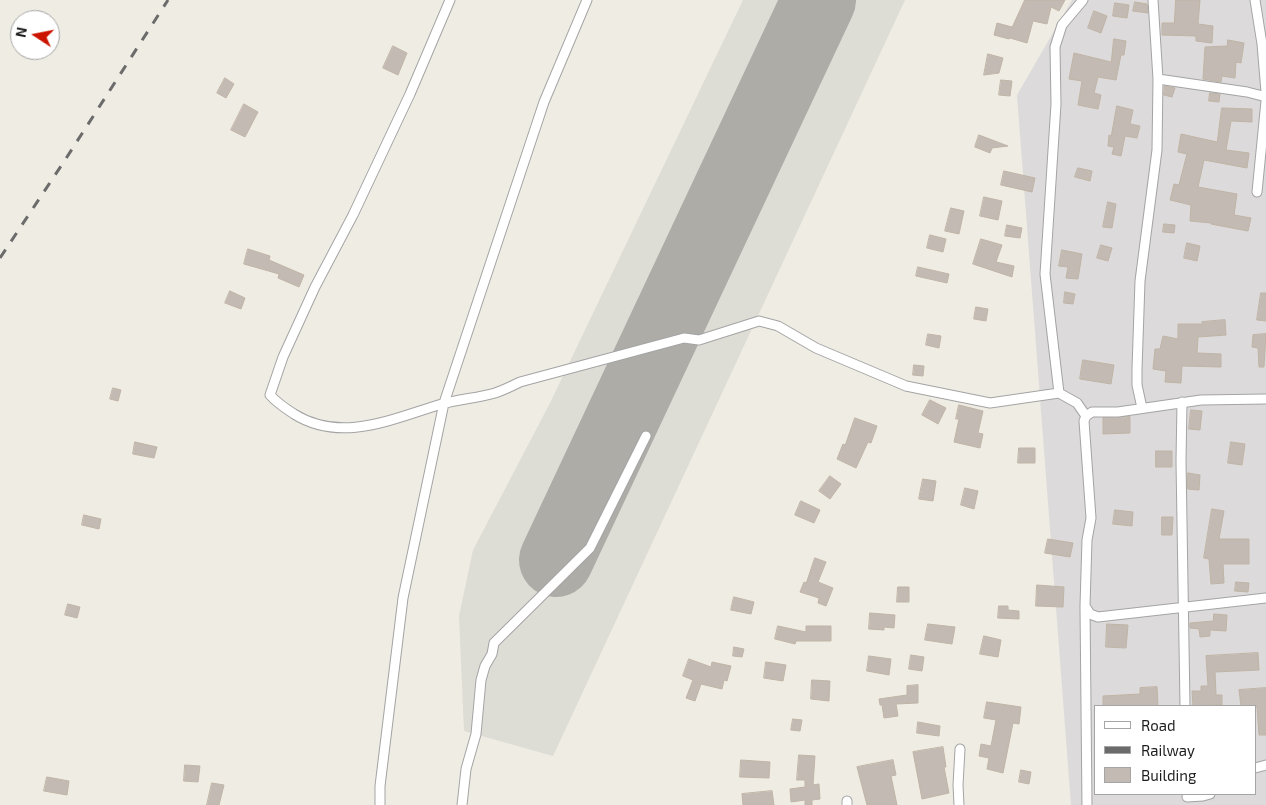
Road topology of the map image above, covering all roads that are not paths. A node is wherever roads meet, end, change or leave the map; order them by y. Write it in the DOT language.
graph roads {
  1 [pos="450,0"];
  2 [pos="587,0"];
  3 [pos="1083,0"];
  4 [pos="1153,0"];
  5 [pos="1255,0"];
  6 [pos="1158,79"];
  7 [pos="1266,92"];
  8 [pos="1266,97"];
  9 [pos="1266,102"];
  10 [pos="1257,192"];
  11 [pos="1059,393"];
  12 [pos="1266,400"];
  13 [pos="1182,402"];
  14 [pos="444,403"];
  15 [pos="1142,408"];
  16 [pos="1086,416"];
  17 [pos="646,436"];
  18 [pos="1266,598"];
  19 [pos="1085,606"];
  20 [pos="1184,606"];
  21 [pos="1185,705"];
  22 [pos="960,748"];
  23 [pos="1206,795"];
  24 [pos="1187,799"];
  25 [pos="380,805"];
  26 [pos="462,805"];
  27 [pos="959,805"];
  28 [pos="1087,805"];
  1 -- 14 [label="street"];
  2 -- 14 [label="street"];
  3 -- 11 [label="street"];
  4 -- 6 [label="street"];
  5 -- 7 [label="street"];
  6 -- 8 [label="street"];
  6 -- 15 [label="street"];
  9 -- 10 [label="street"];
  11 -- 14 [label="street"];
  11 -- 16 [label="street"];
  12 -- 13 [label="street"];
  13 -- 15 [label="street"];
  13 -- 20 [label="street"];
  14 -- 25 [label="street"];
  15 -- 16 [label="street"];
  16 -- 19 [label="street"];
  17 -- 26 [label="street"];
  18 -- 20 [label="street"];
  19 -- 20 [label="street"];
  19 -- 28 [label="street"];
  20 -- 21 [label="street"];
  22 -- 27 [label="street"];
  23 -- 24 [label="street"];
}
